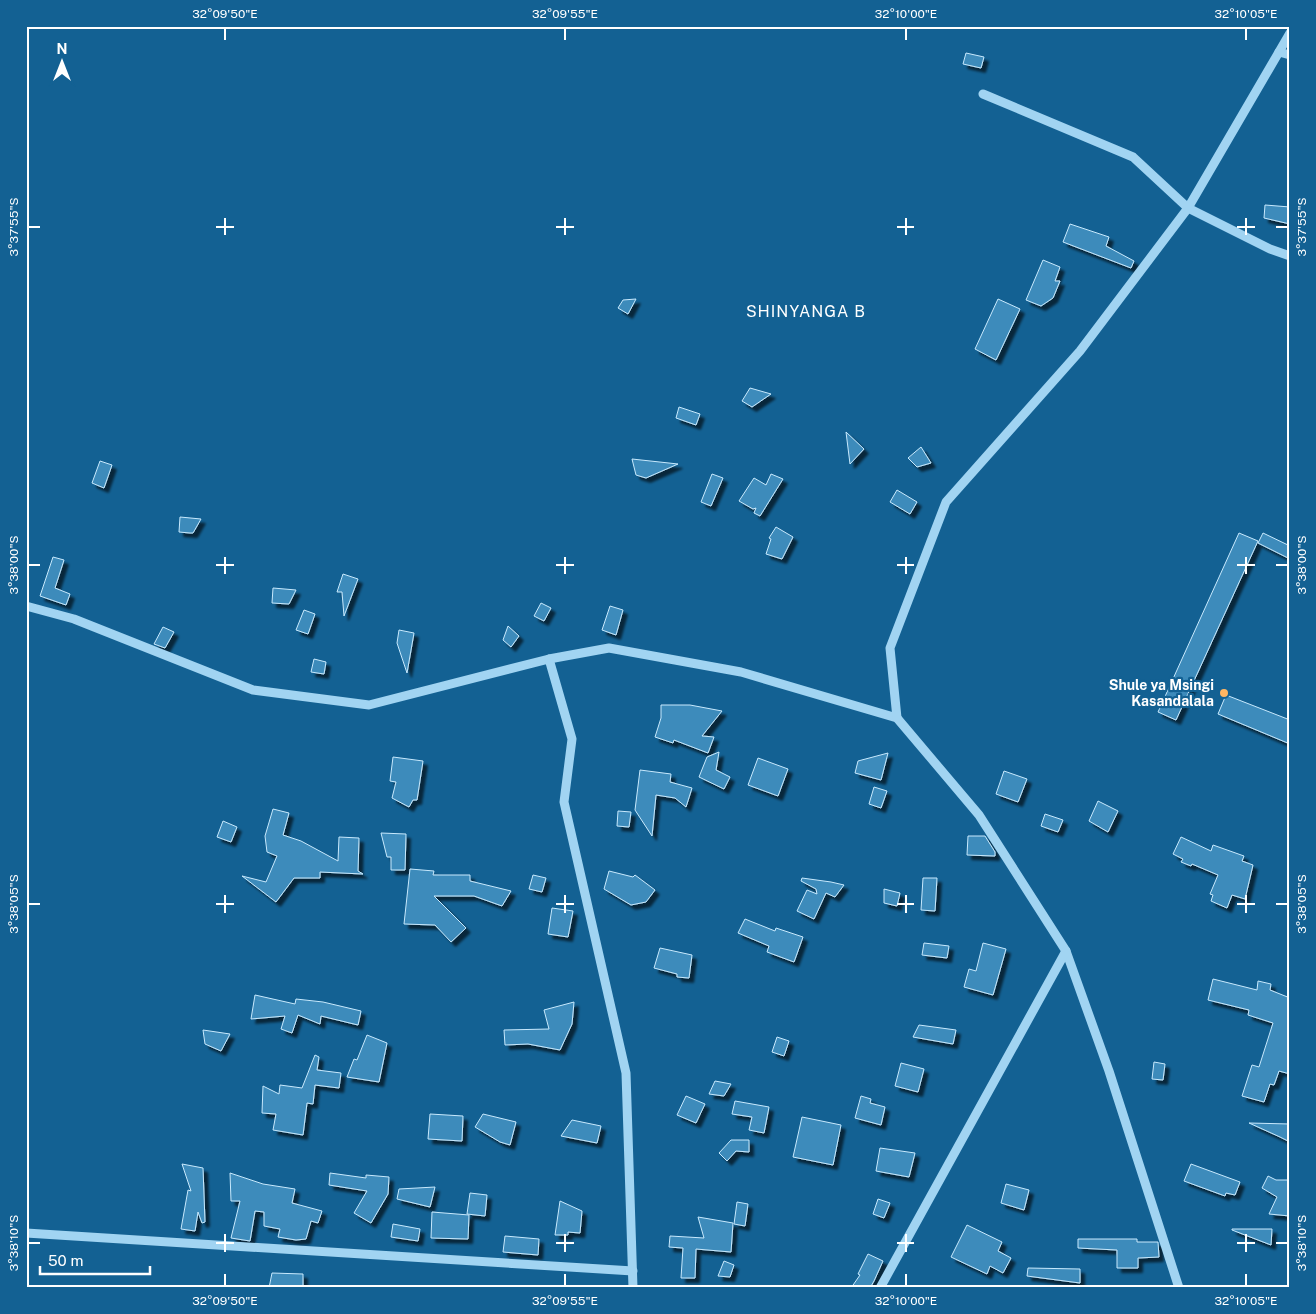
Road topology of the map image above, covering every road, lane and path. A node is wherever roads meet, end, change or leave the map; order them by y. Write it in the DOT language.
graph roads {
  1 [pos="1290,33"];
  2 [pos="1279,52"];
  3 [pos="1290,55"];
  4 [pos="983,94"];
  5 [pos="1188,208"];
  6 [pos="1290,256"];
  7 [pos="26,606"];
  8 [pos="549,659"];
  9 [pos="897,718"];
  10 [pos="1066,952"];
  11 [pos="26,1233"];
  12 [pos="633,1271"];
  13 [pos="633,1288"];
  14 [pos="880,1288"];
  15 [pos="1179,1288"];
  1 -- 2 [label="street"];
  2 -- 3 [label="street"];
  2 -- 5 [label="street"];
  4 -- 5 [label="street"];
  5 -- 6 [label="street"];
  5 -- 9 [label="street"];
  7 -- 8 [label="street"];
  8 -- 9 [label="street"];
  8 -- 12 [label="street"];
  9 -- 10 [label="street"];
  10 -- 14 [label="street"];
  10 -- 15 [label="street"];
  11 -- 12 [label="street"];
  12 -- 13 [label="street"];
}
